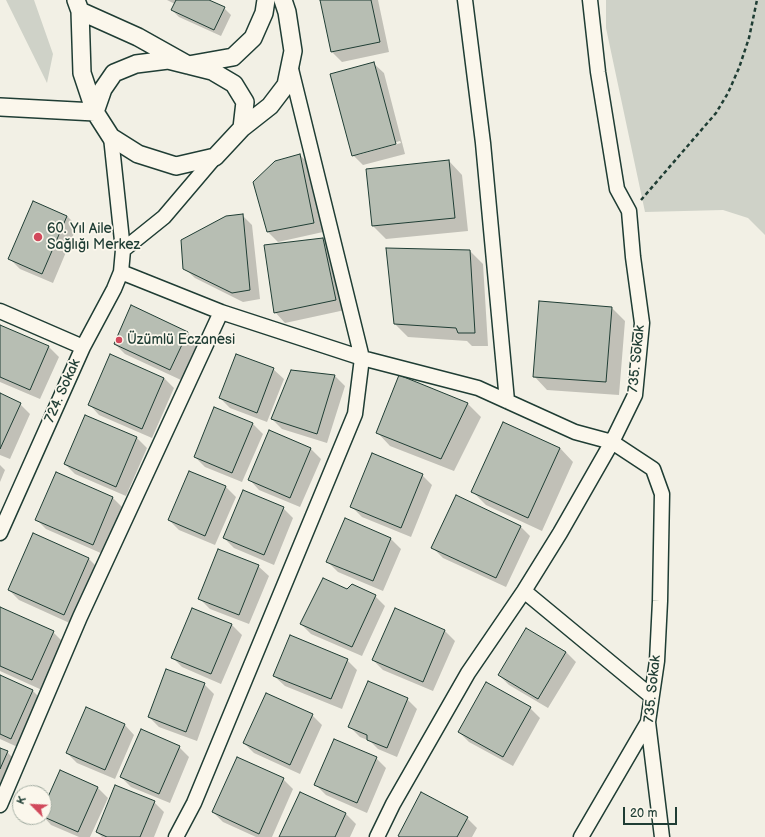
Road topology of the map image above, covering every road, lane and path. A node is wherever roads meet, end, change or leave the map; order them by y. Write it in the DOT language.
graph roads {
  1 [pos="266,0"];
  2 [pos="283,0"];
  3 [pos="465,0"];
  4 [pos="590,0"];
  5 [pos="757,0"];
  6 [pos="77,3"];
  7 [pos="290,64"];
  8 [pos="188,65"];
  9 [pos="0,107"];
  10 [pos="95,112"];
  11 [pos="242,128"];
  12 [pos="111,137"];
  13 [pos="215,157"];
  14 [pos="629,211"];
  15 [pos="123,250"];
  16 [pos="121,272"];
  17 [pos="0,311"];
  18 [pos="221,312"];
  19 [pos="83,347"];
  20 [pos="362,358"];
  21 [pos="507,401"];
  22 [pos="612,442"];
  23 [pos="0,533"];
  24 [pos="524,591"];
  25 [pos="651,696"];
  26 [pos="648,722"];
  27 [pos="0,805"];
  28 [pos="182,835"];
  29 [pos="377,837"];
  30 [pos="581,837"];
  31 [pos="662,837"];
  1 -- 8 [label="street"];
  2 -- 7 [label="street"];
  3 -- 21 [label="street"];
  4 -- 14 [label="street, 735. Sokak"];
  5 -- 14 [label="path"];
  6 -- 8 [label="street"];
  6 -- 10 [label="street"];
  7 -- 11 [label="street"];
  7 -- 20 [label="street"];
  8 -- 10 [label="street"];
  8 -- 11 [label="street"];
  9 -- 10 [label="street"];
  10 -- 12 [label="street"];
  11 -- 13 [label="street"];
  12 -- 13 [label="street"];
  12 -- 15 [label="street, 724. Sokak"];
  13 -- 15 [label="street"];
  14 -- 22 [label="street, 735. Sokak"];
  15 -- 16 [label="street, 724. Sokak"];
  16 -- 18 [label="street"];
  16 -- 19 [label="street, 724. Sokak"];
  17 -- 19 [label="street"];
  18 -- 20 [label="street"];
  18 -- 27 [label="street"];
  19 -- 23 [label="street, 724. Sokak"];
  20 -- 21 [label="street"];
  20 -- 28 [label="street"];
  21 -- 22 [label="street"];
  22 -- 24 [label="street"];
  22 -- 25 [label="street, 735. Sokak"];
  24 -- 25 [label="street"];
  24 -- 29 [label="street"];
  25 -- 26 [label="street, 735. Sokak"];
  26 -- 30 [label="street"];
  26 -- 31 [label="street, 735. Sokak"];
}
